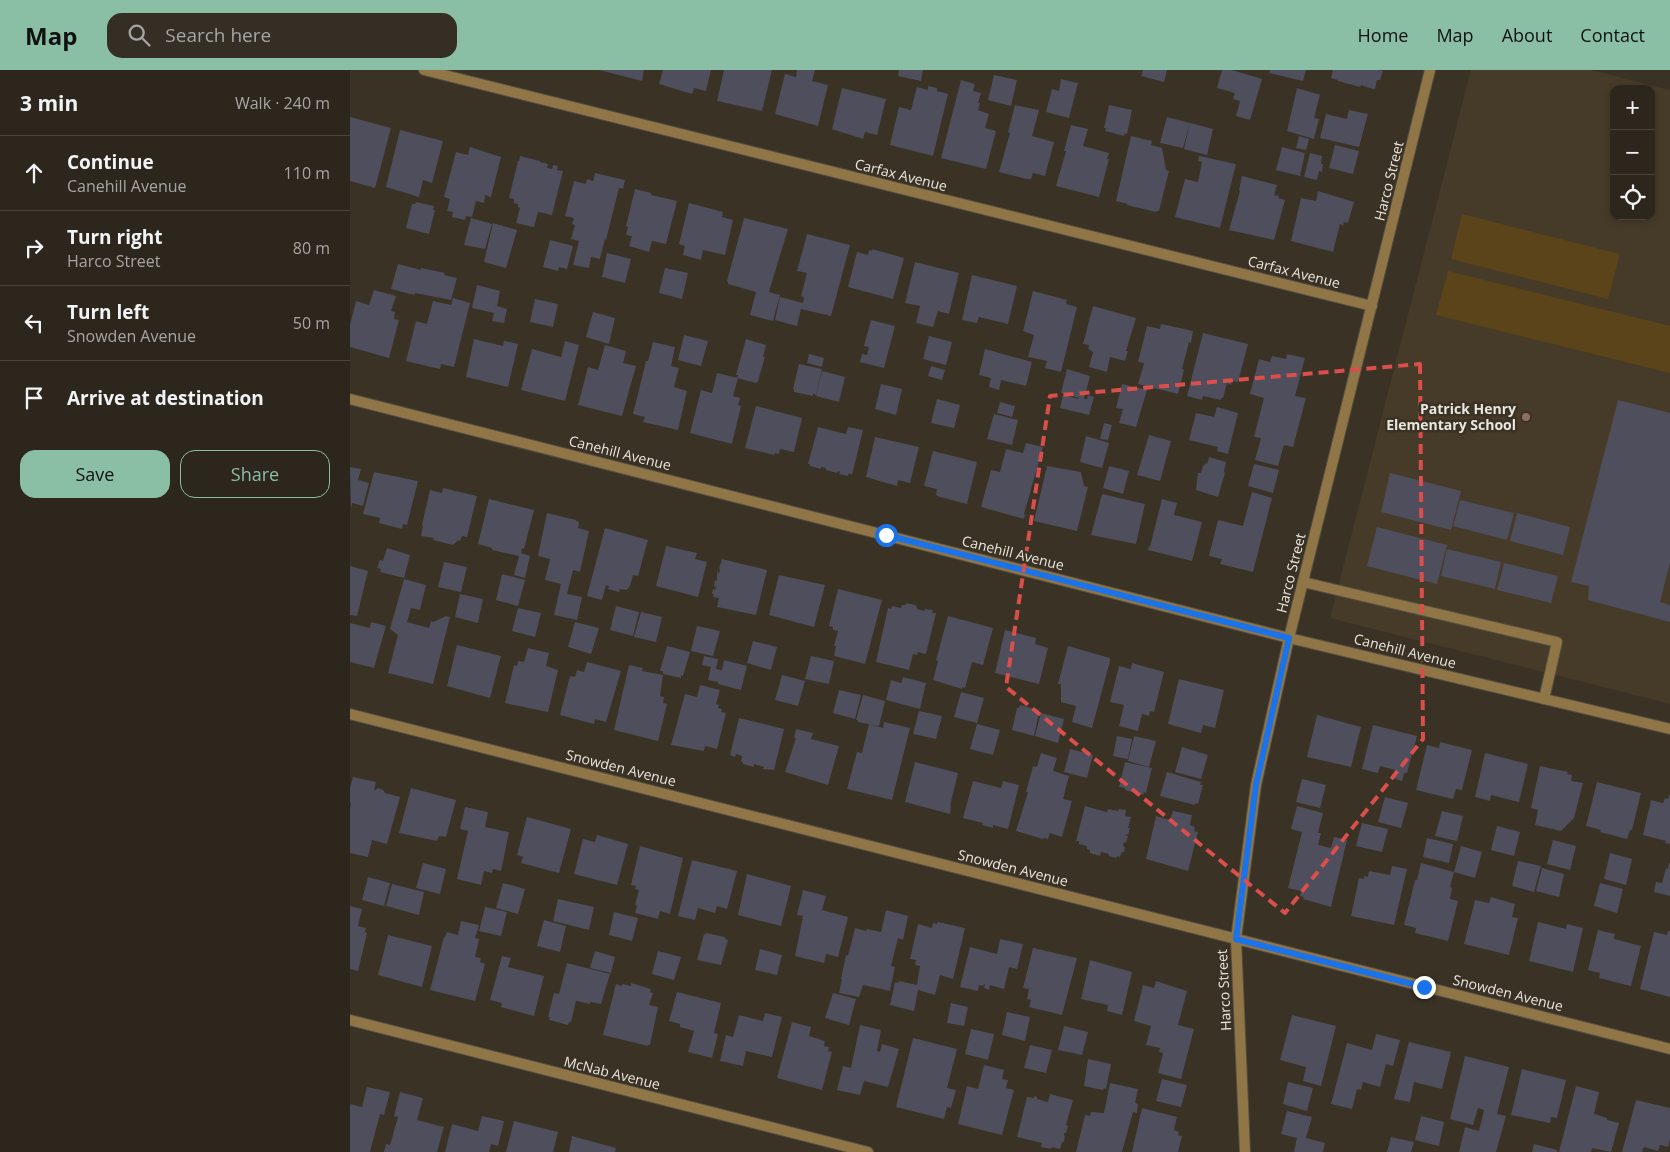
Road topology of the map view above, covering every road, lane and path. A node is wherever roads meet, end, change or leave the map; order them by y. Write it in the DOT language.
graph roads {
  1 [pos="424,70"];
  2 [pos="1430,70"];
  3 [pos="1372,306"];
  4 [pos="350,398"];
  5 [pos="1303,582"];
  6 [pos="1289,638"];
  7 [pos="1544,699"];
  8 [pos="350,714"];
  9 [pos="1670,729"];
  10 [pos="1236,939"];
  11 [pos="350,1020"];
  12 [pos="1670,1049"];
  13 [pos="868,1152"];
  14 [pos="1245,1152"];
  1 -- 3 [label="street, Carfax Avenue"];
  2 -- 3 [label="street, Harco Street"];
  3 -- 5 [label="street, Harco Street"];
  4 -- 6 [label="street, Canehill Avenue"];
  5 -- 6 [label="street, Harco Street"];
  5 -- 7 [label="street"];
  6 -- 7 [label="street, Canehill Avenue"];
  6 -- 10 [label="street, Harco Street"];
  7 -- 9 [label="street, Canehill Avenue"];
  8 -- 10 [label="street, Snowden Avenue"];
  10 -- 12 [label="street, Snowden Avenue"];
  10 -- 14 [label="street, Harco Street"];
  11 -- 13 [label="street, McNab Avenue"];
}
